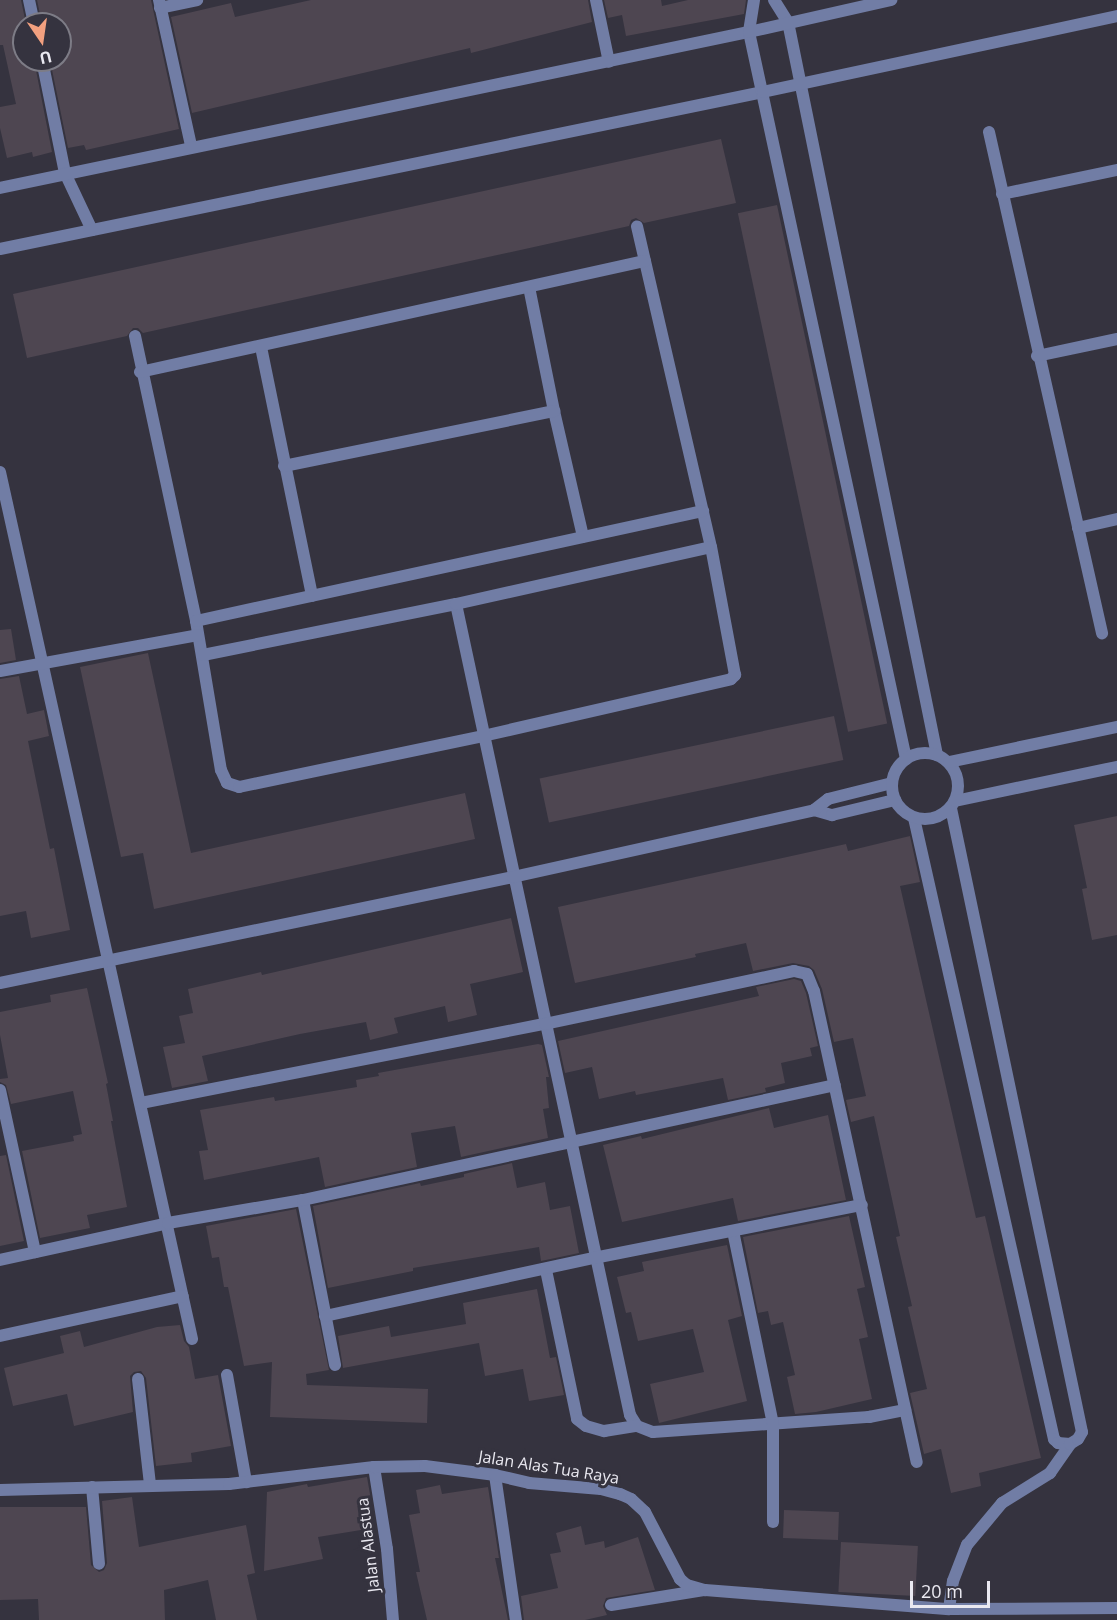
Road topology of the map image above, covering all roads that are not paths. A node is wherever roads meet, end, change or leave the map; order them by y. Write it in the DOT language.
graph roads {
  1 [pos="197,0"];
  2 [pos="596,0"];
  3 [pos="754,0"];
  4 [pos="774,0"];
  5 [pos="891,0"];
  6 [pos="160,4"];
  7 [pos="1117,16"];
  8 [pos="788,22"];
  9 [pos="749,32"];
  10 [pos="609,62"];
  11 [pos="44,72"];
  12 [pos="800,85"];
  13 [pos="763,92"];
  14 [pos="989,132"];
  15 [pos="190,146"];
  16 [pos="1117,170"];
  17 [pos="65,173"];
  18 [pos="0,188"];
  19 [pos="1002,194"];
  20 [pos="638,226"];
  21 [pos="92,230"];
  22 [pos="0,249"];
  23 [pos="645,261"];
  24 [pos="529,287"];
  25 [pos="135,336"];
  26 [pos="1117,339"];
  27 [pos="261,346"];
  28 [pos="1037,356"];
  29 [pos="141,372"];
  30 [pos="554,411"];
  31 [pos="284,466"];
  32 [pos="0,472"];
  33 [pos="703,511"];
  34 [pos="1117,519"];
  35 [pos="1078,528"];
  36 [pos="583,537"];
  37 [pos="711,547"];
  38 [pos="312,596"];
  39 [pos="456,604"];
  40 [pos="196,621"];
  41 [pos="1102,633"];
  42 [pos="198,635"];
  43 [pos="203,655"];
  44 [pos="44,664"];
  45 [pos="0,671"];
  46 [pos="1117,727"];
  47 [pos="483,736"];
  48 [pos="938,755"];
  49 [pos="906,759"];
  50 [pos="949,762"];
  51 [pos="1117,767"];
  52 [pos="892,783"];
  53 [pos="895,800"];
  54 [pos="953,804"];
  55 [pos="814,810"];
  56 [pos="914,818"];
  57 [pos="513,877"];
  58 [pos="110,962"];
  59 [pos="0,983"];
  60 [pos="545,1024"];
  61 [pos="835,1085"];
  62 [pos="0,1090"];
  63 [pos="141,1103"];
  64 [pos="570,1142"];
  65 [pos="303,1200"];
  66 [pos="862,1204"];
  67 [pos="168,1223"];
  68 [pos="733,1230"];
  69 [pos="35,1252"];
  70 [pos="594,1258"];
  71 [pos="0,1260"];
  72 [pos="546,1270"];
  73 [pos="183,1296"];
  74 [pos="325,1317"];
  75 [pos="0,1336"];
  76 [pos="192,1339"];
  77 [pos="335,1365"];
  78 [pos="227,1375"];
  79 [pos="138,1379"];
  80 [pos="905,1410"];
  81 [pos="773,1425"];
  82 [pos="637,1426"];
  83 [pos="1070,1444"];
  84 [pos="917,1462"];
  85 [pos="374,1467"];
  86 [pos="495,1475"];
  87 [pos="246,1482"];
  88 [pos="150,1485"];
  89 [pos="92,1487"];
  90 [pos="0,1490"];
  91 [pos="773,1522"];
  92 [pos="99,1564"];
  93 [pos="705,1590"];
  94 [pos="611,1605"];
  95 [pos="1117,1608"];
  96 [pos="949,1609"];
  97 [pos="1054,1614"];
  98 [pos="393,1620"];
  99 [pos="516,1620"];
  1 -- 6 [label="street"];
  2 -- 10 [label="street"];
  3 -- 9 [label="street"];
  4 -- 8 [label="street"];
  5 -- 8 [label="street"];
  6 -- 15 [label="street"];
  7 -- 12 [label="street"];
  8 -- 9 [label="street"];
  8 -- 12 [label="street"];
  9 -- 10 [label="street"];
  9 -- 13 [label="street"];
  10 -- 15 [label="street"];
  11 -- 17 [label="street"];
  12 -- 13 [label="street"];
  12 -- 48 [label="street"];
  13 -- 21 [label="street"];
  13 -- 49 [label="street"];
  14 -- 19 [label="street"];
  15 -- 17 [label="street"];
  16 -- 19 [label="street"];
  17 -- 18 [label="street"];
  17 -- 21 [label="street"];
  19 -- 28 [label="street"];
  20 -- 23 [label="street"];
  21 -- 22 [label="street"];
  23 -- 24 [label="street"];
  23 -- 33 [label="street"];
  24 -- 27 [label="street"];
  24 -- 30 [label="street"];
  25 -- 29 [label="street"];
  26 -- 28 [label="street"];
  27 -- 29 [label="street"];
  27 -- 31 [label="street"];
  28 -- 35 [label="street"];
  29 -- 40 [label="street"];
  30 -- 31 [label="street"];
  30 -- 36 [label="street"];
  31 -- 38 [label="street"];
  32 -- 44 [label="street"];
  33 -- 36 [label="street"];
  33 -- 37 [label="street"];
  34 -- 35 [label="street"];
  35 -- 41 [label="street"];
  36 -- 38 [label="street"];
  37 -- 39 [label="street"];
  37 -- 47 [label="street"];
  38 -- 40 [label="street"];
  39 -- 43 [label="street"];
  39 -- 47 [label="street"];
  40 -- 42 [label="street"];
  42 -- 43 [label="street"];
  42 -- 44 [label="street"];
  43 -- 47 [label="street"];
  44 -- 45 [label="street"];
  44 -- 58 [label="street"];
  46 -- 50 [label="street"];
  47 -- 57 [label="street"];
  48 -- 49 [label="street"];
  48 -- 50 [label="street"];
  49 -- 52 [label="street"];
  50 -- 54 [label="street"];
  51 -- 54 [label="street"];
  52 -- 53 [label="street"];
  52 -- 55 [label="street"];
  53 -- 55 [label="street"];
  53 -- 56 [label="street"];
  54 -- 56 [label="street"];
  54 -- 83 [label="street"];
  55 -- 57 [label="street"];
  56 -- 83 [label="street"];
  57 -- 58 [label="street"];
  57 -- 60 [label="street"];
  58 -- 59 [label="street"];
  58 -- 63 [label="street"];
  60 -- 61 [label="street"];
  60 -- 63 [label="street"];
  60 -- 64 [label="street"];
  61 -- 64 [label="street"];
  61 -- 66 [label="street"];
  62 -- 69 [label="street"];
  63 -- 67 [label="street"];
  64 -- 65 [label="street"];
  64 -- 70 [label="street"];
  65 -- 67 [label="street"];
  65 -- 74 [label="street"];
  66 -- 68 [label="street"];
  66 -- 80 [label="street"];
  67 -- 69 [label="street"];
  67 -- 73 [label="street"];
  68 -- 70 [label="street"];
  68 -- 81 [label="street"];
  69 -- 71 [label="street"];
  70 -- 72 [label="street"];
  70 -- 82 [label="street"];
  72 -- 74 [label="street"];
  72 -- 82 [label="street"];
  73 -- 75 [label="street"];
  73 -- 76 [label="street"];
  74 -- 77 [label="street"];
  78 -- 87 [label="street"];
  79 -- 88 [label="street"];
  80 -- 81 [label="street"];
  80 -- 84 [label="street"];
  81 -- 82 [label="street"];
  81 -- 91 [label="street"];
  83 -- 96 [label="street"];
  85 -- 86 [label="street, Jalan Alas Tua Raya"];
  85 -- 87 [label="street, Jalan Alas Tua Raya"];
  85 -- 98 [label="street, Jalan Alastua"];
  86 -- 93 [label="street, Jalan Alas Tua Raya"];
  86 -- 99 [label="street"];
  87 -- 88 [label="street, Jalan Alas Tua Raya"];
  88 -- 89 [label="street, Jalan Alas Tua Raya"];
  89 -- 90 [label="street, Jalan Alas Tua Raya"];
  89 -- 92 [label="street"];
  93 -- 94 [label="street"];
  93 -- 96 [label="street, Jalan Alas Tua Raya"];
  95 -- 97 [label="street, Jalan Alas Tua Raya"];
  96 -- 97 [label="street, Jalan Alas Tua Raya"];
}
